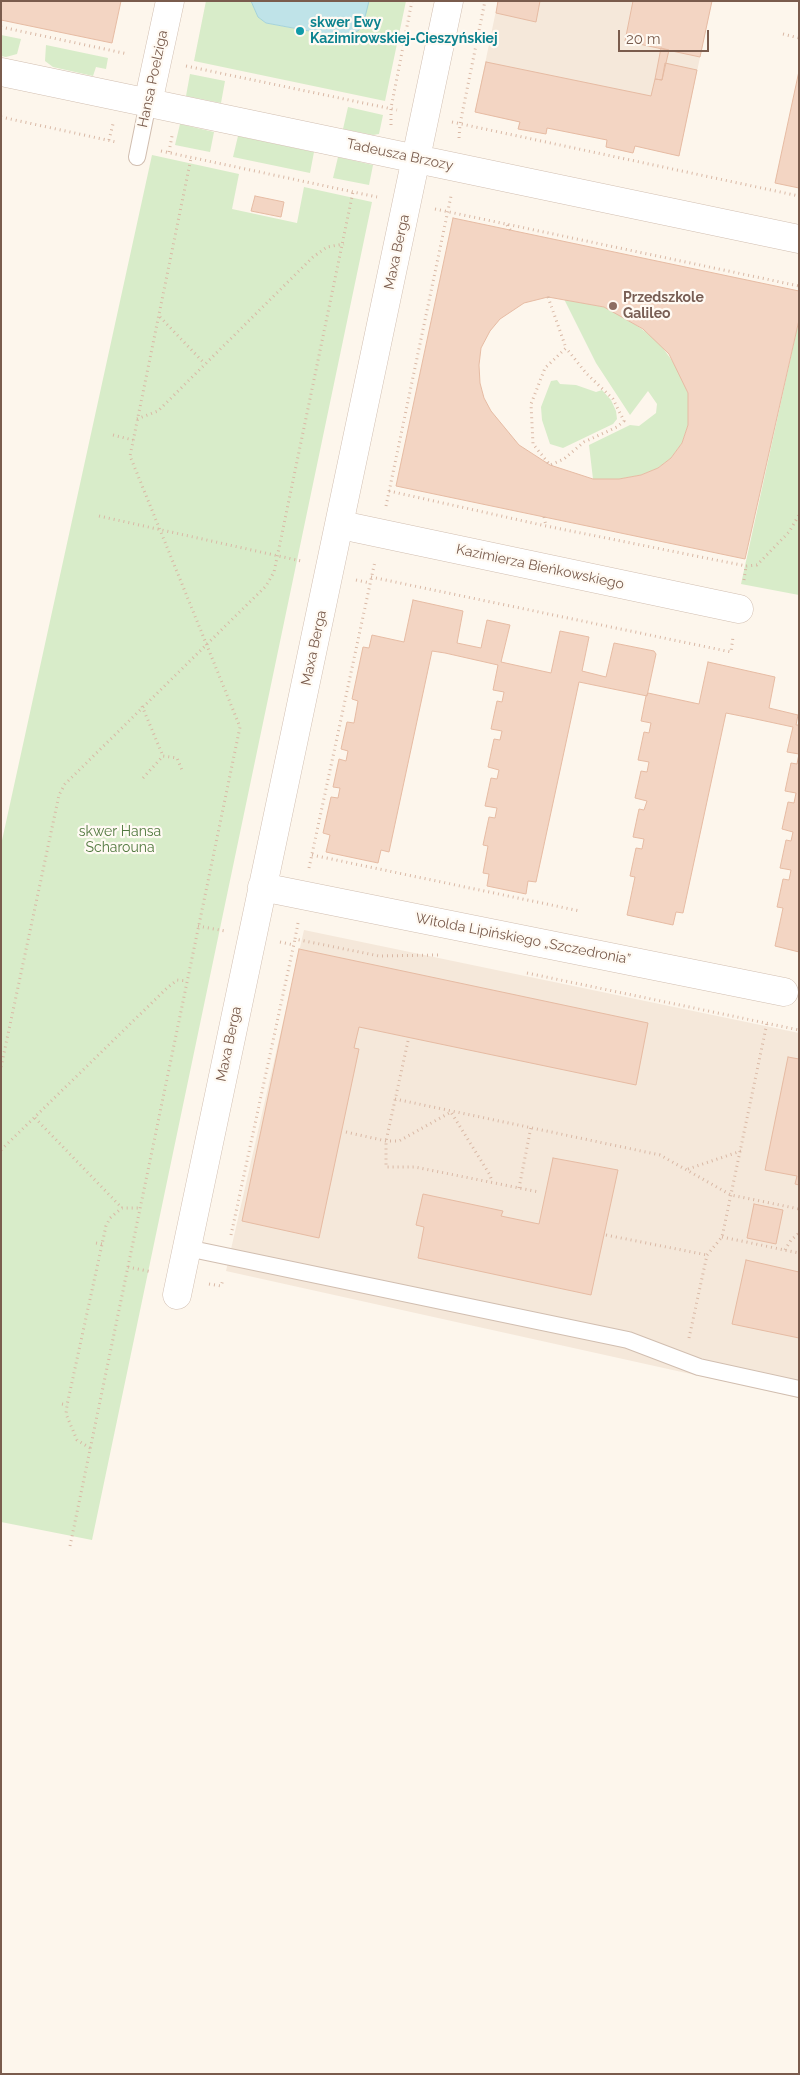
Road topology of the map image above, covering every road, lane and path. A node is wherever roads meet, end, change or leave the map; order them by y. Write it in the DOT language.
graph roads {
  1 [pos="170,1"];
  2 [pos="449,1"];
  3 [pos="485,1"];
  4 [pos="1,27"];
  5 [pos="783,34"];
  6 [pos="799,38"];
  7 [pos="157,60"];
  8 [pos="1,72"];
  9 [pos="148,103"];
  10 [pos="425,116"];
  11 [pos="460,124"];
  12 [pos="137,156"];
  13 [pos="191,158"];
  14 [pos="416,159"];
  15 [pos="456,167"];
  16 [pos="353,192"];
  17 [pos="799,196"];
  18 [pos="506,224"];
  19 [pos="511,231"];
  20 [pos="799,239"];
  21 [pos="344,244"];
  22 [pos="548,296"];
  23 [pos="160,317"];
  24 [pos="566,348"];
  25 [pos="205,364"];
  26 [pos="136,419"];
  27 [pos="113,435"];
  28 [pos="133,440"];
  29 [pos="389,491"];
  30 [pos="799,515"];
  31 [pos="99,516"];
  32 [pos="544,517"];
  33 [pos="340,525"];
  34 [pos="546,526"];
  35 [pos="160,529"];
  36 [pos="381,534"];
  37 [pos="278,555"];
  38 [pos="301,561"];
  39 [pos="372,577"];
  40 [pos="739,608"];
  41 [pos="206,643"];
  42 [pos="730,652"];
  43 [pos="142,706"];
  44 [pos="163,756"];
  45 [pos="182,770"];
  46 [pos="143,778"];
  47 [pos="312,854"];
  48 [pos="262,886"];
  49 [pos="304,895"];
  50 [pos="580,911"];
  51 [pos="295,939"];
  52 [pos="440,954"];
  53 [pos="526,973"];
  54 [pos="187,981"];
  55 [pos="784,992"];
  56 [pos="767,1024"];
  57 [pos="799,1030"];
  58 [pos="408,1041"];
  59 [pos="1,1067"];
  60 [pos="395,1099"];
  61 [pos="451,1112"];
  62 [pos="35,1118"];
  63 [pos="531,1128"];
  64 [pos="346,1132"];
  65 [pos="386,1141"];
  66 [pos="1,1150"];
  67 [pos="741,1151"];
  68 [pos="687,1170"];
  69 [pos="492,1182"];
  70 [pos="519,1188"];
  71 [pos="539,1192"];
  72 [pos="732,1195"];
  73 [pos="122,1208"];
  74 [pos="141,1208"];
  75 [pos="799,1209"];
  76 [pos="799,1233"];
  77 [pos="606,1234"];
  78 [pos="722,1236"];
  79 [pos="96,1243"];
  80 [pos="102,1244"];
  81 [pos="187,1248"];
  82 [pos="785,1250"];
  83 [pos="799,1253"];
  84 [pos="227,1255"];
  85 [pos="707,1255"];
  86 [pos="179,1287"];
  87 [pos="681,1361"];
  88 [pos="799,1389"];
  89 [pos="62,1404"];
  90 [pos="67,1406"];
  91 [pos="90,1448"];
  92 [pos="70,1546"];
  1 -- 7 [label="street, Hansa Poelziga"];
  2 -- 10 [label="street, Maxa Berga"];
  3 -- 11 [label="path"];
  4 -- 7 [label="path"];
  5 -- 6 [label="path"];
  7 -- 9 [label="street, Hansa Poelziga"];
  7 -- 10 [label="path"];
  8 -- 9 [label="street, Tadeusza Brzozy"];
  9 -- 12 [label="lane, Hansa Poelziga"];
  9 -- 14 [label="street, Tadeusza Brzozy"];
  10 -- 11 [label="path"];
  10 -- 14 [label="street, Maxa Berga"];
  11 -- 15 [label="path"];
  11 -- 17 [label="path"];
  13 -- 23 [label="path"];
  14 -- 15 [label="street, Tadeusza Brzozy"];
  14 -- 33 [label="street, Maxa Berga"];
  15 -- 20 [label="street, Tadeusza Brzozy"];
  15 -- 29 [label="path"];
  16 -- 21 [label="path"];
  18 -- 19 [label="path"];
  21 -- 25 [label="path"];
  21 -- 37 [label="path"];
  22 -- 24 [label="path"];
  23 -- 25 [label="path"];
  23 -- 26 [label="path"];
  24 -- 24 [label="path"];
  25 -- 26 [label="path"];
  26 -- 28 [label="path"];
  27 -- 28 [label="path"];
  28 -- 35 [label="path"];
  29 -- 34 [label="path"];
  29 -- 36 [label="path"];
  30 -- 34 [label="path"];
  31 -- 35 [label="path"];
  32 -- 34 [label="path"];
  33 -- 36 [label="street, Kazimierza Bieńkowskiego"];
  33 -- 48 [label="street, Maxa Berga"];
  35 -- 37 [label="path"];
  35 -- 41 [label="path"];
  36 -- 39 [label="path"];
  36 -- 40 [label="street, Kazimierza Bieńkowskiego"];
  37 -- 38 [label="path"];
  37 -- 41 [label="path"];
  39 -- 42 [label="path"];
  39 -- 47 [label="path"];
  41 -- 43 [label="path"];
  41 -- 54 [label="path"];
  43 -- 44 [label="path"];
  43 -- 59 [label="path"];
  44 -- 45 [label="path"];
  44 -- 46 [label="path"];
  47 -- 49 [label="path"];
  47 -- 50 [label="path"];
  48 -- 49 [label="street, Witolda Lipińskiego „Szczedronia”"];
  48 -- 81 [label="street, Maxa Berga"];
  49 -- 51 [label="path"];
  49 -- 55 [label="street, Witolda Lipińskiego „Szczedronia”"];
  51 -- 52 [label="path"];
  51 -- 84 [label="path"];
  53 -- 56 [label="path"];
  54 -- 62 [label="path"];
  54 -- 74 [label="path"];
  56 -- 57 [label="path"];
  56 -- 67 [label="path"];
  58 -- 60 [label="path"];
  60 -- 61 [label="path"];
  60 -- 65 [label="path"];
  61 -- 63 [label="path"];
  61 -- 65 [label="path"];
  61 -- 69 [label="path"];
  62 -- 66 [label="path"];
  62 -- 73 [label="path"];
  63 -- 68 [label="path"];
  63 -- 70 [label="path"];
  64 -- 65 [label="path"];
  65 -- 69 [label="path"];
  67 -- 68 [label="path"];
  67 -- 72 [label="path"];
  68 -- 72 [label="path"];
  69 -- 70 [label="path"];
  70 -- 71 [label="path"];
  72 -- 75 [label="path"];
  72 -- 78 [label="path"];
  73 -- 74 [label="path"];
  73 -- 80 [label="path"];
  74 -- 91 [label="path"];
  76 -- 82 [label="path"];
  77 -- 85 [label="path"];
  78 -- 82 [label="path"];
  78 -- 85 [label="path"];
  79 -- 80 [label="path"];
  80 -- 90 [label="path"];
  81 -- 84 [label="lane"];
  81 -- 86 [label="street, Maxa Berga"];
  82 -- 83 [label="path"];
  84 -- 86 [label="path"];
  84 -- 87 [label="lane"];
  85 -- 87 [label="path"];
  87 -- 88 [label="lane"];
  89 -- 90 [label="path"];
  90 -- 91 [label="path"];
  91 -- 92 [label="path"];
}
